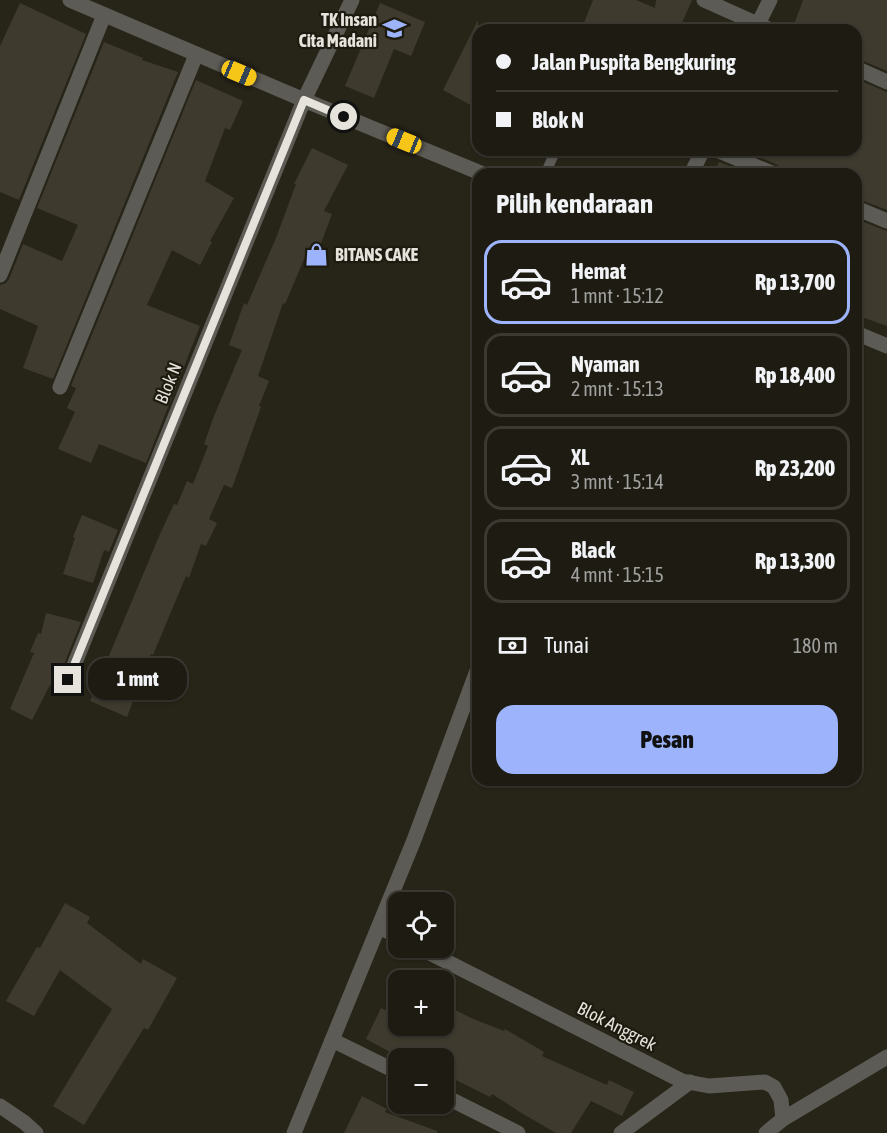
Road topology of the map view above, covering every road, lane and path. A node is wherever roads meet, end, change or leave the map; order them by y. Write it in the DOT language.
graph roads {
  1 [pos="70,0"];
  2 [pos="352,0"];
  3 [pos="704,0"];
  4 [pos="770,0"];
  5 [pos="104,15"];
  6 [pos="753,24"];
  7 [pos="762,24"];
  8 [pos="196,55"];
  9 [pos="862,71"];
  10 [pos="887,82"];
  11 [pos="304,100"];
  12 [pos="731,156"];
  13 [pos="760,168"];
  14 [pos="472,169"];
  15 [pos="862,211"];
  16 [pos="887,221"];
  17 [pos="0,275"];
  18 [pos="862,336"];
  19 [pos="887,346"];
  20 [pos="60,387"];
  21 [pos="68,680"];
  22 [pos="472,684"];
  23 [pos="379,927"];
  24 [pos="388,932"];
  25 [pos="440,958"];
  26 [pos="332,1040"];
  27 [pos="887,1057"];
  28 [pos="388,1068"];
  29 [pos="690,1083"];
  30 [pos="454,1101"];
  31 [pos="0,1106"];
  32 [pos="783,1119"];
  33 [pos="36,1133"];
  34 [pos="294,1133"];
  35 [pos="518,1133"];
  36 [pos="621,1133"];
  37 [pos="766,1133"];
  1 -- 5 [label="street"];
  2 -- 11 [label="street, Blok N"];
  3 -- 6 [label="street"];
  4 -- 7 [label="street"];
  5 -- 8 [label="street"];
  5 -- 17 [label="street"];
  8 -- 11 [label="street"];
  8 -- 20 [label="street"];
  9 -- 10 [label="street"];
  11 -- 14 [label="street"];
  11 -- 21 [label="street, Blok N"];
  12 -- 13 [label="street"];
  15 -- 16 [label="street"];
  18 -- 19 [label="street"];
  22 -- 23 [label="street"];
  23 -- 24 [label="street"];
  23 -- 26 [label="street"];
  25 -- 29 [label="street, Blok Anggrek"];
  26 -- 28 [label="street"];
  26 -- 34 [label="street"];
  27 -- 32 [label="street"];
  29 -- 32 [label="street, Blok Anggrek"];
  29 -- 36 [label="street"];
  30 -- 35 [label="street"];
  31 -- 33 [label="street"];
  32 -- 37 [label="street"];
}
